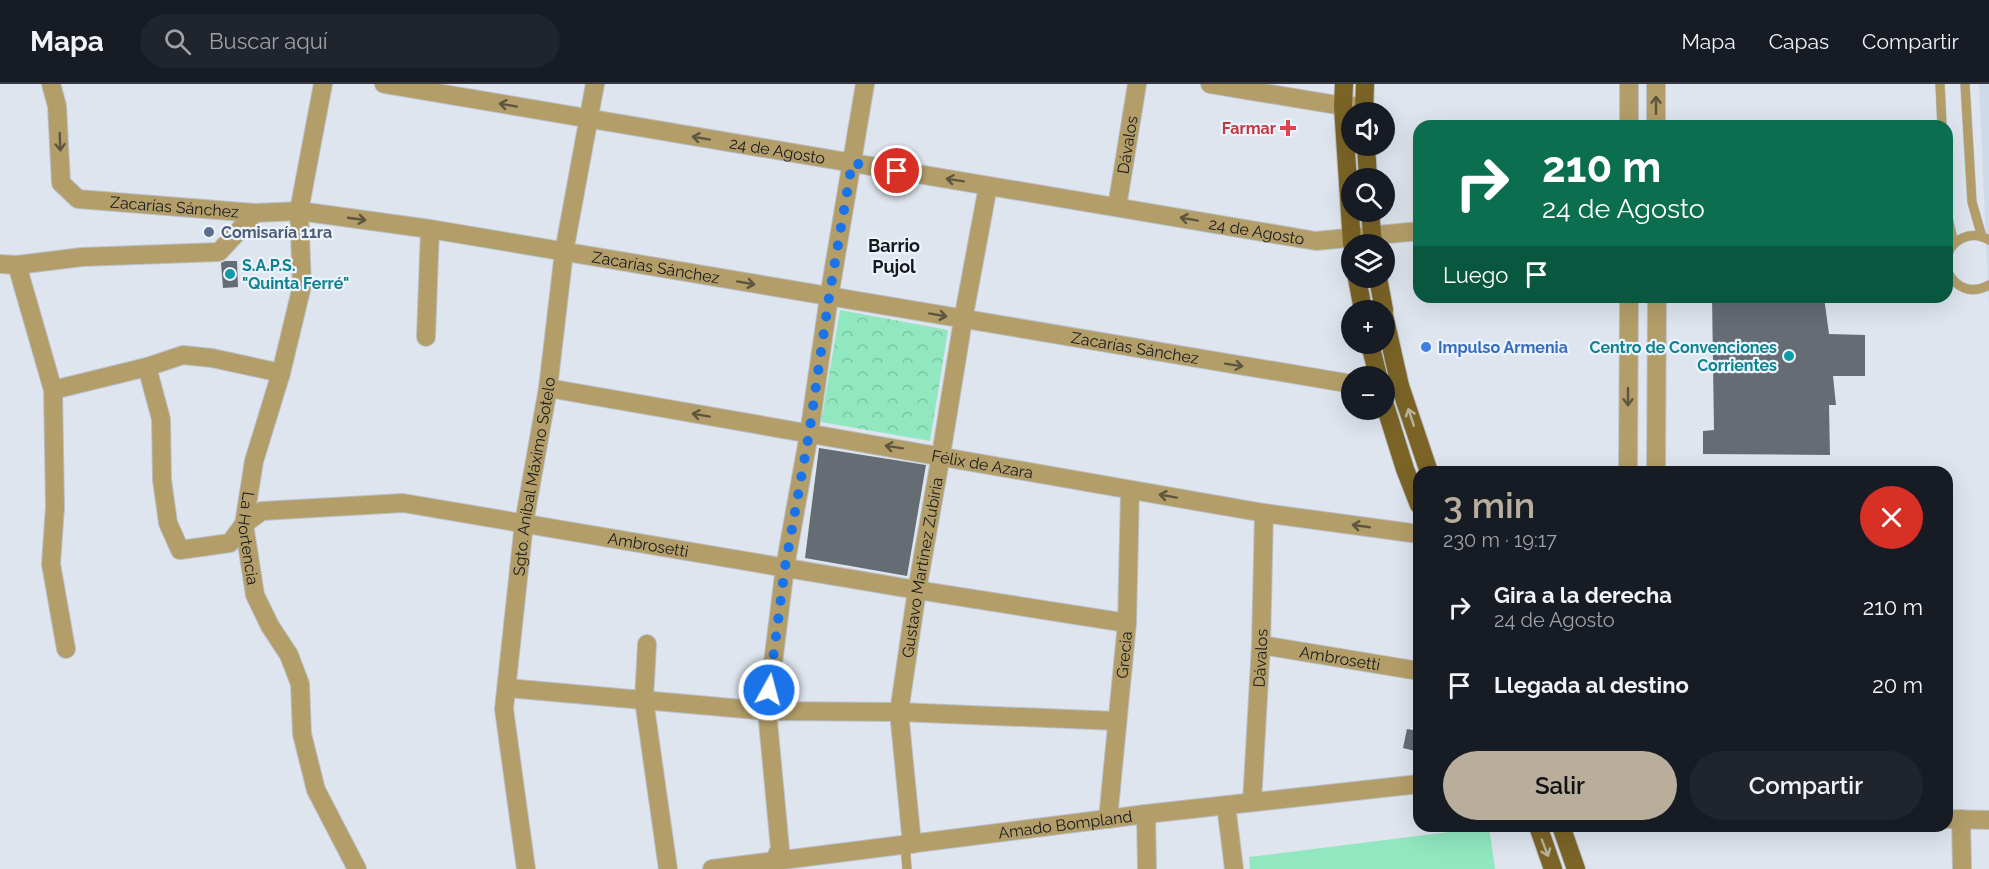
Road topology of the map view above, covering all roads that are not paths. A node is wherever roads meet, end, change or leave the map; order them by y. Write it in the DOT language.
graph roads {
  1 [pos="51,84"];
  2 [pos="323,84"];
  3 [pos="384,84"];
  4 [pos="595,84"];
  5 [pos="865,84"];
  6 [pos="1137,84"];
  7 [pos="1210,84"];
  8 [pos="1344,84"];
  9 [pos="1365,84"];
  10 [pos="1629,84"];
  11 [pos="1656,84"];
  12 [pos="1940,84"];
  13 [pos="1965,84"];
  14 [pos="1344,102"];
  15 [pos="1364,102"];
  16 [pos="1341,106"];
  17 [pos="589,119"];
  18 [pos="1629,120"];
  19 [pos="1656,120"];
  20 [pos="1942,120"];
  21 [pos="1347,156"];
  22 [pos="852,163"];
  23 [pos="988,186"];
  24 [pos="1117,207"];
  25 [pos="300,212"];
  26 [pos="255,213"];
  27 [pos="430,229"];
  28 [pos="1413,232"];
  29 [pos="1351,234"];
  30 [pos="1395,236"];
  31 [pos="1986,239"];
  32 [pos="1953,240"];
  33 [pos="1341,242"];
  34 [pos="1954,244"];
  35 [pos="564,252"];
  36 [pos="8,264"];
  37 [pos="1953,279"];
  38 [pos="1989,285"];
  39 [pos="829,297"];
  40 [pos="1629,303"];
  41 [pos="1657,303"];
  42 [pos="963,320"];
  43 [pos="426,337"];
  44 [pos="147,367"];
  45 [pos="281,373"];
  46 [pos="1341,382"];
  47 [pos="548,388"];
  48 [pos="53,390"];
  49 [pos="1395,394"];
  50 [pos="1390,420"];
  51 [pos="809,434"];
  52 [pos="941,455"];
  53 [pos="1426,466"];
  54 [pos="1628,466"];
  55 [pos="1656,466"];
  56 [pos="1130,490"];
  57 [pos="1413,490"];
  58 [pos="1264,513"];
  59 [pos="524,523"];
  60 [pos="244,524"];
  61 [pos="1413,533"];
  62 [pos="785,567"];
  63 [pos="917,590"];
  64 [pos="1127,623"];
  65 [pos="647,644"];
  66 [pos="1261,645"];
  67 [pos="66,649"];
  68 [pos="1413,670"];
  69 [pos="507,688"];
  70 [pos="644,699"];
  71 [pos="767,711"];
  72 [pos="899,712"];
  73 [pos="1117,721"];
  74 [pos="1413,785"];
  75 [pos="1252,802"];
  76 [pos="1226,805"];
  77 [pos="1146,814"];
  78 [pos="1108,819"];
  79 [pos="1954,819"];
  80 [pos="1989,820"];
  81 [pos="1540,832"];
  82 [pos="1563,832"];
  83 [pos="908,844"];
  84 [pos="774,865"];
  85 [pos="357,869"];
  86 [pos="526,869"];
  87 [pos="668,869"];
  88 [pos="712,869"];
  89 [pos="907,869"];
  90 [pos="1147,869"];
  91 [pos="1234,869"];
  92 [pos="1553,869"];
  93 [pos="1576,869"];
  94 [pos="1962,869"];
  1 -- 26 [label="street, Zacarías Sánchez, one-way"];
  2 -- 25 [label="street, La Hortencia"];
  17 -- 3 [label="street, 24 de Agosto, one-way"];
  4 -- 17 [label="street, Sgto. Aníbal Máximo Sotelo"];
  5 -- 22 [label="street"];
  6 -- 24 [label="street, Dávalos"];
  7 -- 16 [label="street"];
  8 -- 14 [label="main road"];
  9 -- 15 [label="main road"];
  10 -- 18 [label="street"];
  19 -- 11 [label="street, one-way"];
  12 -- 20 [label="lane"];
  13 -- 31 [label="lane"];
  22 -- 17 [label="street, 24 de Agosto, one-way"];
  17 -- 35 [label="street, Sgto. Aníbal Máximo Sotelo"];
  21 -- 29 [label="main road"];
  23 -- 22 [label="street, 24 de Agosto, one-way"];
  22 -- 39 [label="street"];
  23 -- 24 [label="street, 24 de Agosto"];
  23 -- 42 [label="street, Gustavo Martínez Zubiria"];
  33 -- 24 [label="street, 24 de Agosto, one-way"];
  25 -- 26 [label="street, Zacarías Sánchez"];
  25 -- 27 [label="street, Zacarías Sánchez, one-way"];
  25 -- 45 [label="street, La Hortencia"];
  26 -- 36 [label="street"];
  27 -- 35 [label="street, Zacarías Sánchez"];
  27 -- 43 [label="street"];
  28 -- 30 [label="street, 24 de Agosto"];
  31 -- 34 [label="lane"];
  32 -- 34 [label="lane"];
  35 -- 39 [label="street, Zacarías Sánchez, one-way"];
  35 -- 47 [label="street, Sgto. Aníbal Máximo Sotelo"];
  36 -- 48 [label="street"];
  37 -- 38 [label="lane"];
  39 -- 42 [label="street, Zacarías Sánchez, one-way"];
  39 -- 51 [label="street"];
  40 -- 54 [label="street, one-way"];
  41 -- 55 [label="street"];
  42 -- 46 [label="street, Zacarías Sánchez, one-way"];
  42 -- 52 [label="street, Gustavo Martínez Zubiria"];
  44 -- 45 [label="street"];
  44 -- 48 [label="street"];
  44 -- 60 [label="street, Ambrosetti"];
  45 -- 60 [label="street, La Hortencia"];
  51 -- 47 [label="street, Félix de Azara, one-way"];
  47 -- 59 [label="street, Sgto. Aníbal Máximo Sotelo"];
  48 -- 67 [label="street"];
  53 -- 49 [label="main road, one-way"];
  50 -- 57 [label="main road"];
  52 -- 51 [label="street, Félix de Azara, one-way"];
  51 -- 62 [label="street"];
  52 -- 56 [label="street, Félix de Azara"];
  52 -- 63 [label="street, Gustavo Martínez Zubiria"];
  58 -- 56 [label="street, Félix de Azara, one-way"];
  56 -- 64 [label="street, Grecia"];
  61 -- 58 [label="street, Félix de Azara, one-way"];
  58 -- 66 [label="street, Dávalos"];
  59 -- 60 [label="street, Ambrosetti"];
  59 -- 62 [label="street, Ambrosetti"];
  59 -- 69 [label="street, Sgto. Aníbal Máximo Sotelo"];
  60 -- 85 [label="street, La Hortencia"];
  62 -- 63 [label="street, Ambrosetti"];
  62 -- 71 [label="street"];
  63 -- 64 [label="street, Ambrosetti"];
  63 -- 72 [label="street, Gustavo Martínez Zubiria"];
  64 -- 73 [label="street, Grecia"];
  65 -- 70 [label="street"];
  66 -- 68 [label="street, Ambrosetti"];
  66 -- 75 [label="street, Dávalos"];
  69 -- 70 [label="street"];
  69 -- 86 [label="street, Sgto. Aníbal Máximo Sotelo"];
  70 -- 71 [label="street"];
  70 -- 87 [label="street"];
  71 -- 72 [label="street"];
  71 -- 84 [label="street"];
  72 -- 73 [label="street"];
  72 -- 83 [label="street, Gustavo Martínez Zubiria"];
  73 -- 78 [label="street, Grecia"];
  74 -- 75 [label="street, Amado Bompland"];
  75 -- 76 [label="street, Amado Bompland"];
  76 -- 77 [label="street, Amado Bompland"];
  76 -- 91 [label="street"];
  77 -- 78 [label="street, Amado Bompland"];
  77 -- 90 [label="street"];
  78 -- 83 [label="street, Amado Bompland"];
  79 -- 80 [label="street"];
  79 -- 94 [label="street"];
  81 -- 92 [label="main road, one-way"];
  82 -- 93 [label="main road"];
  83 -- 84 [label="street, Amado Bompland"];
  83 -- 89 [label="lane"];
  84 -- 88 [label="street, Amado Bompland"];
}
